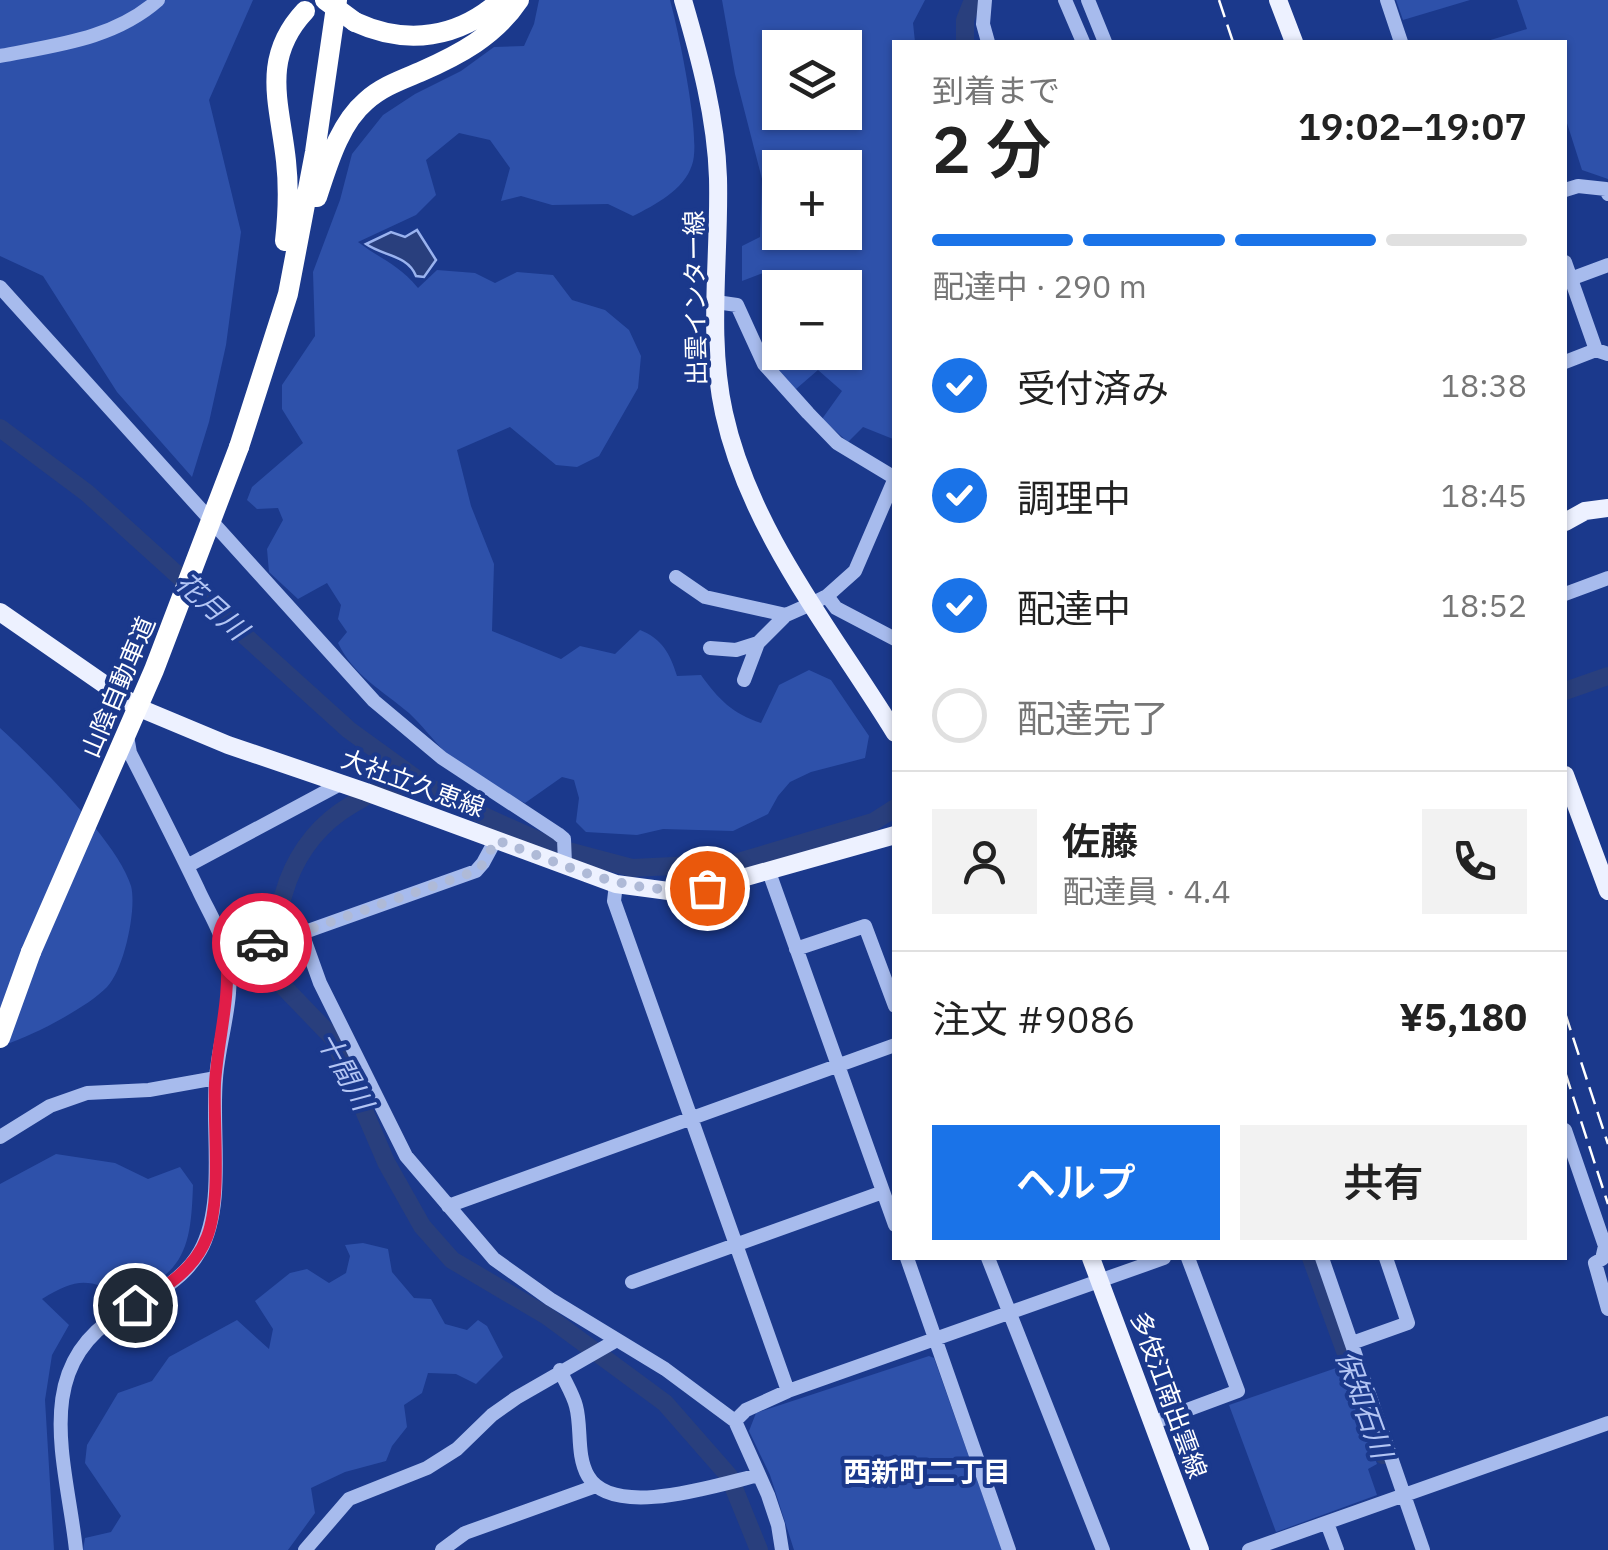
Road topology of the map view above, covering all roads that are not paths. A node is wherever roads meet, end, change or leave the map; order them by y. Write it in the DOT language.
graph roads {
  1 [pos="158,0"];
  2 [pos="325,0"];
  3 [pos="337,0"];
  4 [pos="501,0"];
  5 [pos="519,0"];
  6 [pos="683,0"];
  7 [pos="985,0"];
  8 [pos="1065,0"];
  9 [pos="1088,0"];
  10 [pos="1278,0"];
  11 [pos="1387,0"];
  12 [pos="305,11"];
  13 [pos="987,40"];
  14 [pos="1082,40"];
  15 [pos="1104,40"];
  16 [pos="1293,40"];
  17 [pos="1401,40"];
  18 [pos="0,56"];
  19 [pos="1567,189"];
  20 [pos="1608,194"];
  21 [pos="1608,265"];
  22 [pos="1568,280"];
  23 [pos="0,288"];
  24 [pos="284,294"];
  25 [pos="716,302"];
  26 [pos="1602,352"];
  27 [pos="1568,361"];
  28 [pos="892,476"];
  29 [pos="892,485"];
  30 [pos="1608,508"];
  31 [pos="1567,521"];
  32 [pos="676,577"];
  33 [pos="1608,578"];
  34 [pos="1567,593"];
  35 [pos="820,599"];
  36 [pos="0,612"];
  37 [pos="786,615"];
  38 [pos="892,637"];
  39 [pos="758,643"];
  40 [pos="710,648"];
  41 [pos="744,680"];
  42 [pos="137,707"];
  43 [pos="892,728"];
  44 [pos="1567,780"];
  45 [pos="342,783"];
  46 [pos="892,836"];
  47 [pos="496,840"];
  48 [pos="565,864"];
  49 [pos="187,866"];
  50 [pos="769,872"];
  51 [pos="616,884"];
  52 [pos="1608,890"];
  53 [pos="302,932"];
  54 [pos="796,949"];
  55 [pos="29,951"];
  56 [pos="226,952"];
  57 [pos="892,998"];
  58 [pos="0,1021"];
  59 [pos="0,1038"];
  60 [pos="892,1046"];
  61 [pos="837,1067"];
  62 [pos="216,1078"];
  63 [pos="691,1118"];
  64 [pos="1567,1136"];
  65 [pos="0,1137"];
  66 [pos="888,1195"];
  67 [pos="448,1206"];
  68 [pos="736,1244"];
  69 [pos="907,1260"];
  70 [pos="989,1260"];
  71 [pos="1092,1260"];
  72 [pos="1158,1260"];
  73 [pos="1189,1260"];
  74 [pos="1323,1260"];
  75 [pos="1387,1260"];
  76 [pos="1100,1280"];
  77 [pos="632,1282"];
  78 [pos="1608,1309"];
  79 [pos="1008,1312"];
  80 [pos="935,1339"];
  81 [pos="617,1340"];
  82 [pos="1352,1343"];
  83 [pos="560,1370"];
  84 [pos="788,1391"];
  85 [pos="736,1420"];
  86 [pos="1152,1422"];
  87 [pos="1608,1423"];
  88 [pos="760,1475"];
  89 [pos="596,1486"];
  90 [pos="1402,1496"];
  91 [pos="1327,1523"];
  92 [pos="76,1550"];
  93 [pos="305,1550"];
  94 [pos="442,1550"];
  95 [pos="782,1550"];
  96 [pos="1009,1550"];
  97 [pos="1103,1550"];
  98 [pos="1200,1550"];
  99 [pos="1249,1550"];
  100 [pos="1337,1550"];
  101 [pos="1423,1550"];
  1 -- 18 [label="street"];
  2 -- 4 [label="highway, bridge"];
  3 -- 24 [label="highway, 山陰自動車道"];
  5 -- 24 [label="highway"];
  6 -- 25 [label="main road, 出雲インター線"];
  7 -- 13 [label="street"];
  8 -- 14 [label="street"];
  9 -- 15 [label="street"];
  10 -- 16 [label="main road"];
  11 -- 17 [label="street"];
  12 -- 24 [label="highway"];
  19 -- 20 [label="street"];
  21 -- 22 [label="street"];
  22 -- 26 [label="street"];
  23 -- 48 [label="street"];
  24 -- 55 [label="highway, 山陰自動車道, bridge"];
  25 -- 28 [label="street"];
  25 -- 35 [label="main road, 出雲インター線"];
  26 -- 27 [label="street"];
  29 -- 35 [label="street"];
  30 -- 31 [label="main road"];
  32 -- 37 [label="street"];
  33 -- 34 [label="street"];
  35 -- 37 [label="street"];
  35 -- 38 [label="street"];
  35 -- 43 [label="main road, 出雲インター線"];
  36 -- 42 [label="main road, 大社立久恵線"];
  37 -- 39 [label="street"];
  39 -- 40 [label="street"];
  39 -- 41 [label="street"];
  42 -- 45 [label="main road, 大社立久恵線"];
  42 -- 49 [label="street"];
  44 -- 52 [label="main road"];
  45 -- 47 [label="main road, 大社立久恵線"];
  45 -- 49 [label="street"];
  46 -- 50 [label="main road, 大社立久恵線"];
  47 -- 48 [label="main road, 大社立久恵線"];
  47 -- 53 [label="street"];
  48 -- 51 [label="main road, 大社立久恵線"];
  49 -- 56 [label="street"];
  50 -- 51 [label="main road, 大社立久恵線"];
  50 -- 54 [label="street"];
  51 -- 63 [label="street"];
  53 -- 56 [label="street"];
  53 -- 67 [label="street"];
  54 -- 57 [label="street"];
  54 -- 61 [label="street"];
  55 -- 58 [label="highway, 山陰自動車道"];
  55 -- 59 [label="highway, 山陰自動車道"];
  56 -- 62 [label="street"];
  60 -- 61 [label="street"];
  61 -- 63 [label="street"];
  61 -- 66 [label="street"];
  62 -- 65 [label="street"];
  62 -- 92 [label="street"];
  63 -- 67 [label="street"];
  63 -- 68 [label="street"];
  64 -- 78 [label="street"];
  66 -- 68 [label="street"];
  67 -- 81 [label="street"];
  68 -- 77 [label="street"];
  68 -- 84 [label="street"];
  69 -- 80 [label="street"];
  70 -- 79 [label="street"];
  71 -- 76 [label="main road, 多伎江南出雲線"];
  72 -- 76 [label="street"];
  73 -- 86 [label="street"];
  74 -- 82 [label="street"];
  75 -- 82 [label="street"];
  76 -- 79 [label="street"];
  76 -- 86 [label="main road, 多伎江南出雲線"];
  79 -- 80 [label="street"];
  79 -- 97 [label="street"];
  80 -- 84 [label="street"];
  80 -- 96 [label="street"];
  81 -- 83 [label="street"];
  81 -- 85 [label="street"];
  82 -- 90 [label="street"];
  83 -- 89 [label="street"];
  83 -- 93 [label="street"];
  84 -- 85 [label="street"];
  85 -- 88 [label="street"];
  86 -- 98 [label="main road, 多伎江南出雲線"];
  87 -- 90 [label="street"];
  88 -- 89 [label="street"];
  88 -- 95 [label="street"];
  89 -- 94 [label="street"];
  90 -- 91 [label="street"];
  90 -- 101 [label="street"];
  91 -- 99 [label="street"];
  91 -- 100 [label="street"];
}
